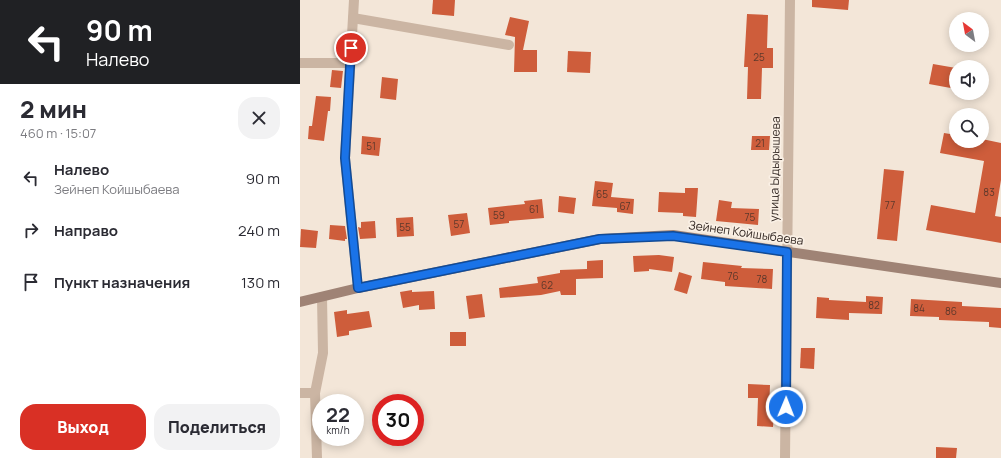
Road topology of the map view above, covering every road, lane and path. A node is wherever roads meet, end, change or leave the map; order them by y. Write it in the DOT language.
graph roads {
  1 [pos="354,0"];
  2 [pos="790,0"];
  3 [pos="353,18"];
  4 [pos="509,45"];
  5 [pos="300,63"];
  6 [pos="350,63"];
  7 [pos="787,252"];
  8 [pos="1001,283"];
  9 [pos="358,288"];
  10 [pos="322,297"];
  11 [pos="300,302"];
  12 [pos="300,393"];
  13 [pos="315,393"];
  14 [pos="317,458"];
  15 [pos="785,458"];
  1 -- 3 [label="street"];
  2 -- 7 [label="street, улица Ыдырышева"];
  3 -- 4 [label="street"];
  3 -- 6 [label="street"];
  5 -- 6 [label="street"];
  6 -- 9 [label="street"];
  7 -- 8 [label="street, Зейнеп Койшыбаева"];
  7 -- 9 [label="street, Зейнеп Койшыбаева"];
  7 -- 15 [label="street, улица Ыдырышева"];
  9 -- 10 [label="street, Зейнеп Койшыбаева"];
  10 -- 11 [label="street, Зейнеп Койшыбаева"];
  10 -- 13 [label="street"];
  12 -- 13 [label="street"];
  13 -- 14 [label="street"];
}
